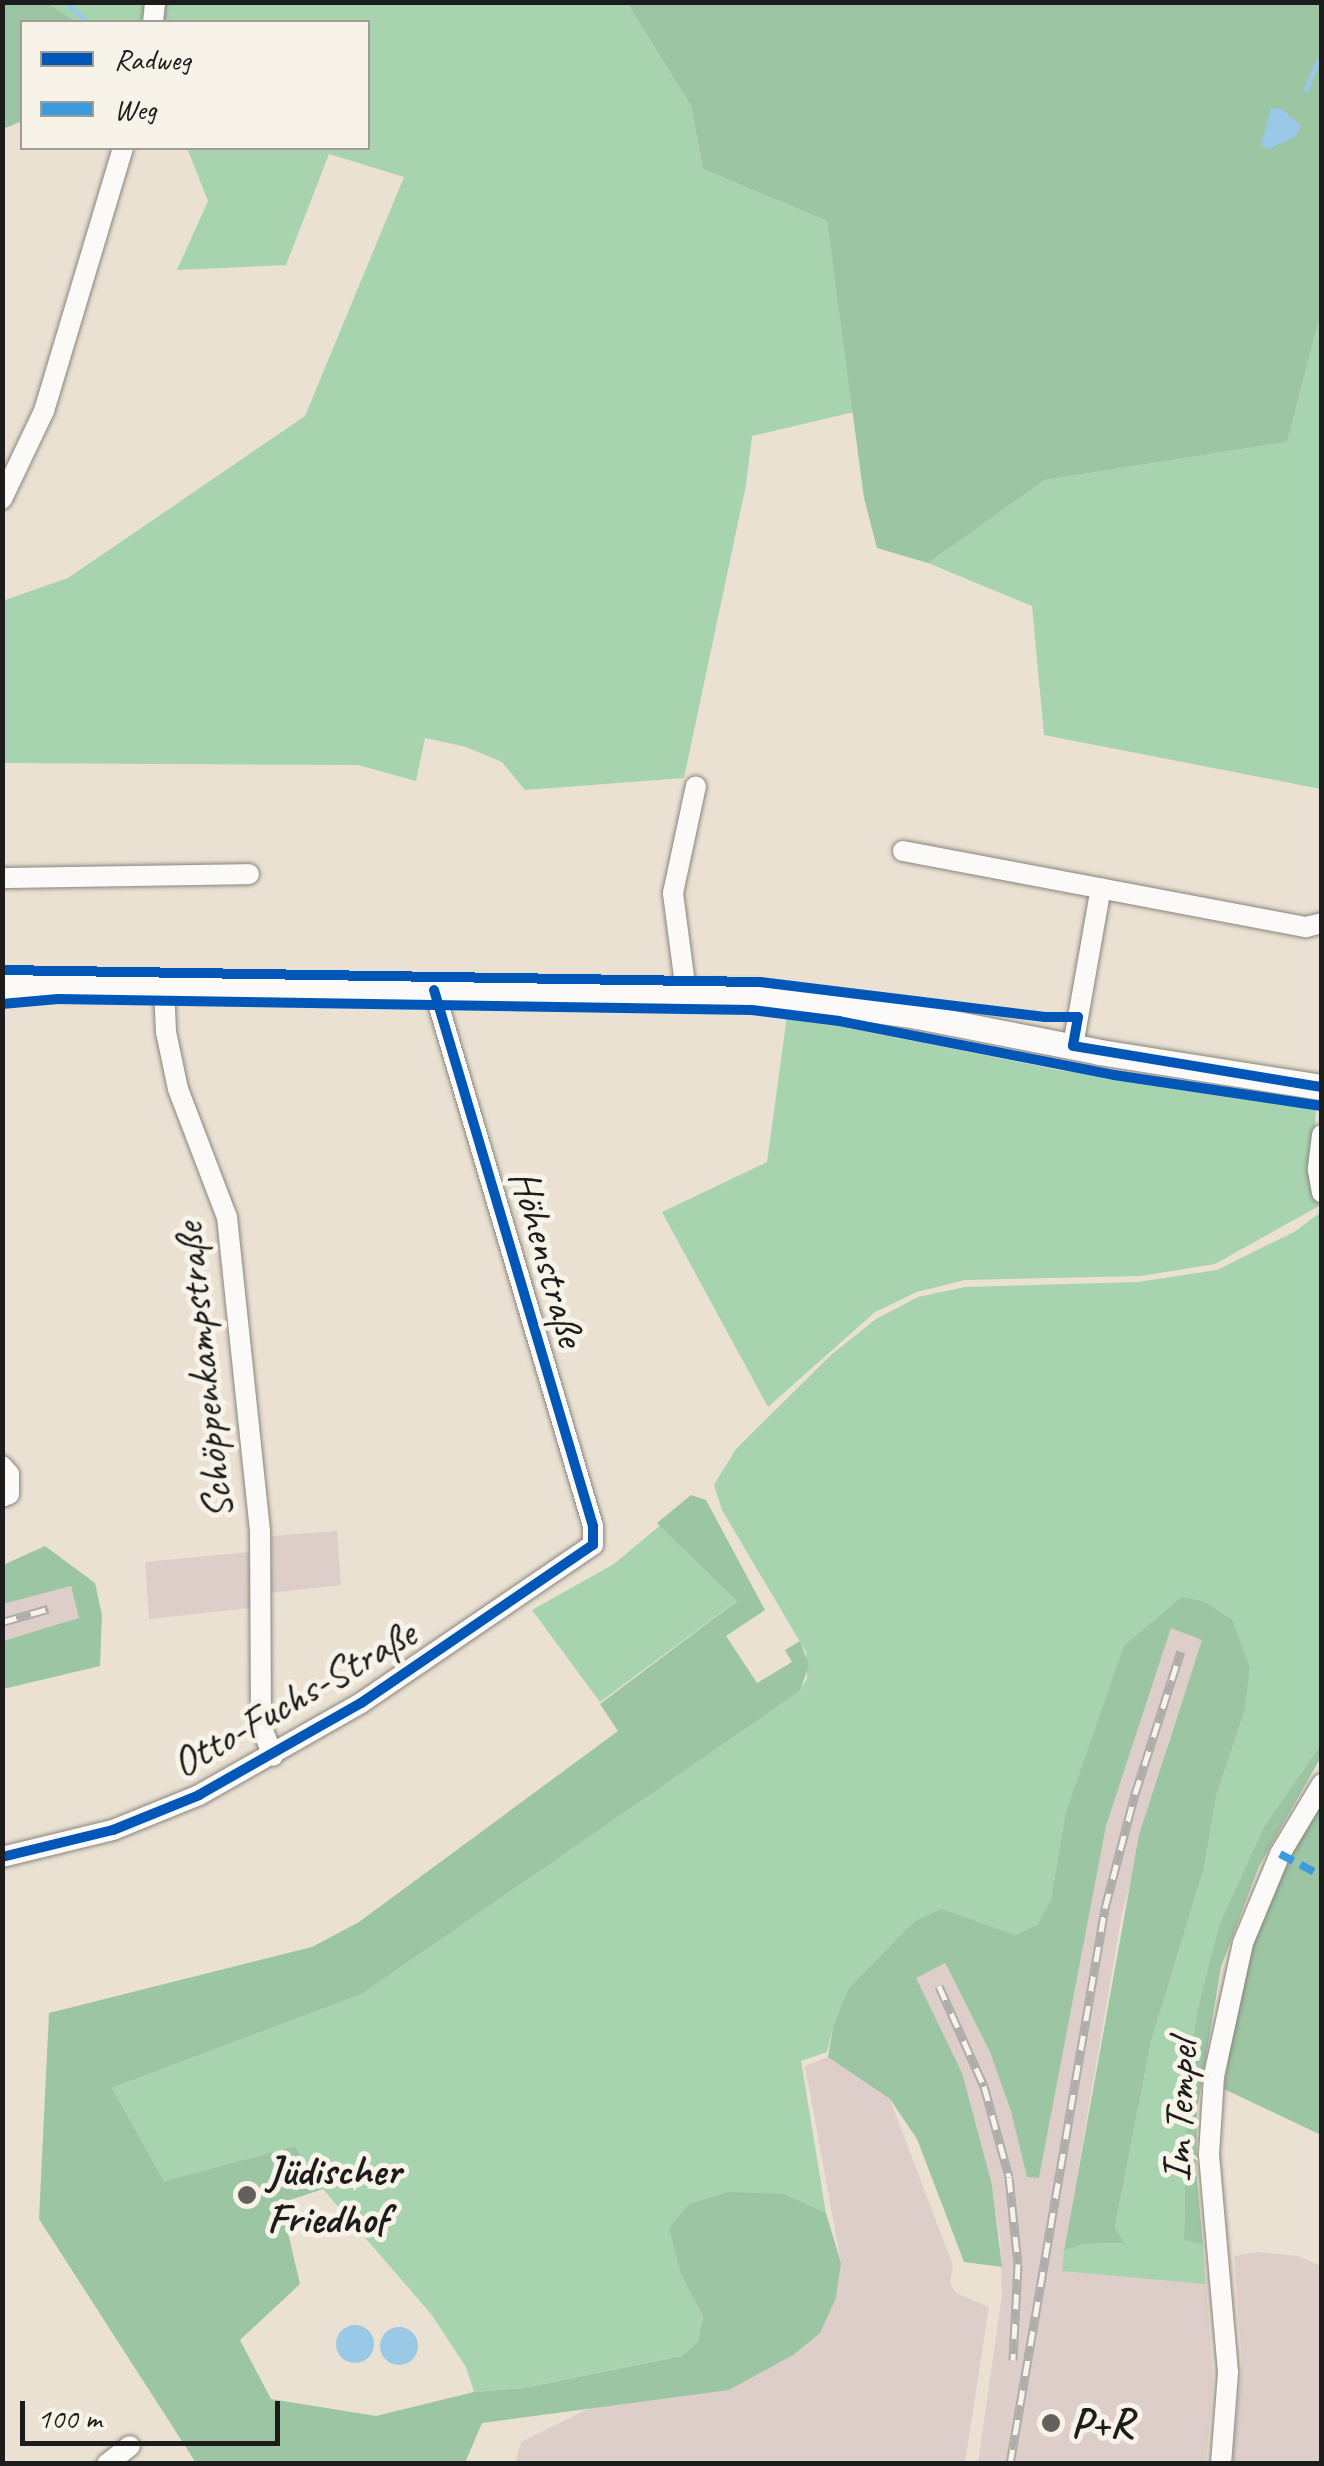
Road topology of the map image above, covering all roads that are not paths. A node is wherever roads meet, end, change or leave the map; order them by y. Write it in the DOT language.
graph roads {
  1 [pos="122,150"];
  2 [pos="2,498"];
  3 [pos="696,786"];
  4 [pos="903,851"];
  5 [pos="249,874"];
  6 [pos="2,878"];
  7 [pos="1101,888"];
  8 [pos="1322,923"];
  9 [pos="2,986"];
  10 [pos="164,986"];
  11 [pos="434,990"];
  12 [pos="686,992"];
  13 [pos="1073,1046"];
  14 [pos="1322,1087"];
  15 [pos="1322,1135"];
  16 [pos="1322,1193"];
  17 [pos="2,1466"];
  18 [pos="2,1498"];
  19 [pos="593,1545"];
  20 [pos="272,1756"];
  21 [pos="1322,1784"];
  22 [pos="2,1857"];
  23 [pos="130,2446"];
  24 [pos="107,2464"];
  25 [pos="1220,2464"];
  1 -- 2 [label="street"];
  3 -- 12 [label="street"];
  4 -- 7 [label="street"];
  5 -- 6 [label="street"];
  7 -- 8 [label="street"];
  7 -- 13 [label="street"];
  9 -- 10 [label="main road"];
  10 -- 11 [label="main road"];
  10 -- 20 [label="street, Schöppenkampstraße"];
  11 -- 12 [label="main road"];
  11 -- 19 [label="street, Höhenstraße"];
  12 -- 13 [label="main road"];
  13 -- 14 [label="main road"];
  15 -- 16 [label="street"];
  17 -- 18 [label="street"];
  19 -- 20 [label="street, Otto-Fuchs-Straße"];
  20 -- 22 [label="street, Otto-Fuchs-Straße"];
  21 -- 25 [label="street, Im Tempel"];
  23 -- 24 [label="street"];
}
